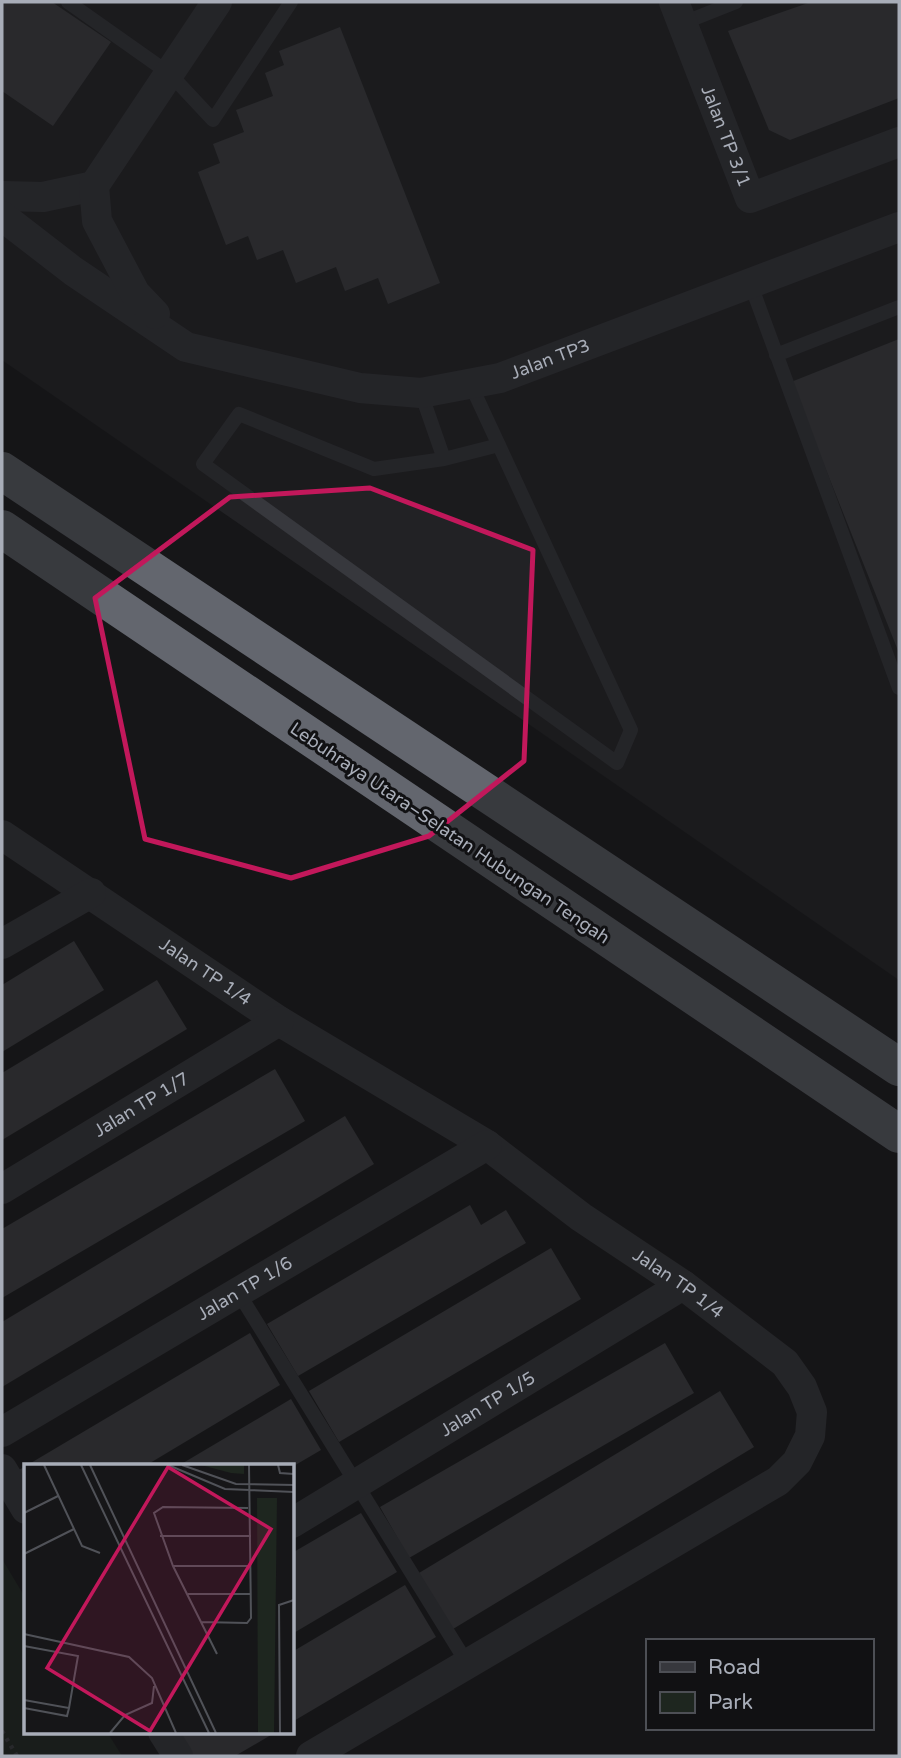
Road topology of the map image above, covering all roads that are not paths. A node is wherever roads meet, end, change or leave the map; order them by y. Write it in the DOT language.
graph roads {
  1 [pos="68,2"];
  2 [pos="217,2"];
  3 [pos="291,2"];
  4 [pos="736,2"];
  5 [pos="678,13"];
  6 [pos="170,74"];
  7 [pos="899,142"];
  8 [pos="94,186"];
  9 [pos="2,197"];
  10 [pos="2,216"];
  11 [pos="899,227"];
  12 [pos="751,285"];
  13 [pos="899,307"];
  14 [pos="186,347"];
  15 [pos="776,355"];
  16 [pos="470,383"];
  17 [pos="421,393"];
  18 [pos="499,445"];
  19 [pos="444,459"];
  20 [pos="2,471"];
  21 [pos="2,529"];
  22 [pos="899,688"];
  23 [pos="2,835"];
  24 [pos="91,893"];
  25 [pos="2,944"];
  26 [pos="279,1021"];
  27 [pos="899,1067"];
  28 [pos="899,1134"];
  29 [pos="487,1145"];
  30 [pos="2,1189"];
  31 [pos="683,1285"];
  32 [pos="238,1292"];
  33 [pos="2,1432"];
  34 [pos="2,1469"];
  35 [pos="356,1484"];
  36 [pos="24,1506"];
  37 [pos="294,1522"];
  38 [pos="467,1663"];
  39 [pos="164,1734"];
  40 [pos="178,1756"];
  41 [pos="311,1756"];
  1 -- 6 [label="lane"];
  2 -- 6 [label="street"];
  3 -- 6 [label="lane"];
  4 -- 5 [label="lane"];
  5 -- 7 [label="street, Jalan TP 3/1"];
  6 -- 8 [label="street"];
  8 -- 9 [label="street"];
  8 -- 14 [label="street"];
  10 -- 14 [label="street, Jalan TP3"];
  11 -- 12 [label="street, Jalan TP3"];
  12 -- 15 [label="lane"];
  12 -- 16 [label="street, Jalan TP3"];
  13 -- 15 [label="lane"];
  14 -- 17 [label="street, Jalan TP3"];
  15 -- 22 [label="lane"];
  16 -- 17 [label="street, Jalan TP3"];
  16 -- 18 [label="lane"];
  17 -- 19 [label="lane"];
  18 -- 19 [label="lane"];
  18 -- 19 [label="lane"];
  20 -- 27 [label="highway"];
  21 -- 28 [label="highway, Lebuhraya Utara–Selatan Hubungan Tengah"];
  23 -- 24 [label="street, Jalan TP 1/4"];
  24 -- 25 [label="street"];
  24 -- 26 [label="street, Jalan TP 1/4"];
  26 -- 29 [label="street, Jalan TP 1/4"];
  26 -- 30 [label="street, Jalan TP 1/7"];
  29 -- 31 [label="street, Jalan TP 1/4"];
  29 -- 32 [label="street, Jalan TP 1/6"];
  31 -- 35 [label="street, Jalan TP 1/5"];
  31 -- 38 [label="street, Jalan TP 1/4"];
  32 -- 33 [label="street, Jalan TP 1/6"];
  32 -- 35 [label="lane"];
  34 -- 36 [label="street"];
  35 -- 37 [label="street, Jalan TP 1/5"];
  35 -- 38 [label="lane"];
  38 -- 41 [label="street, Jalan TP 1/4"];
  39 -- 40 [label="street"];
}
